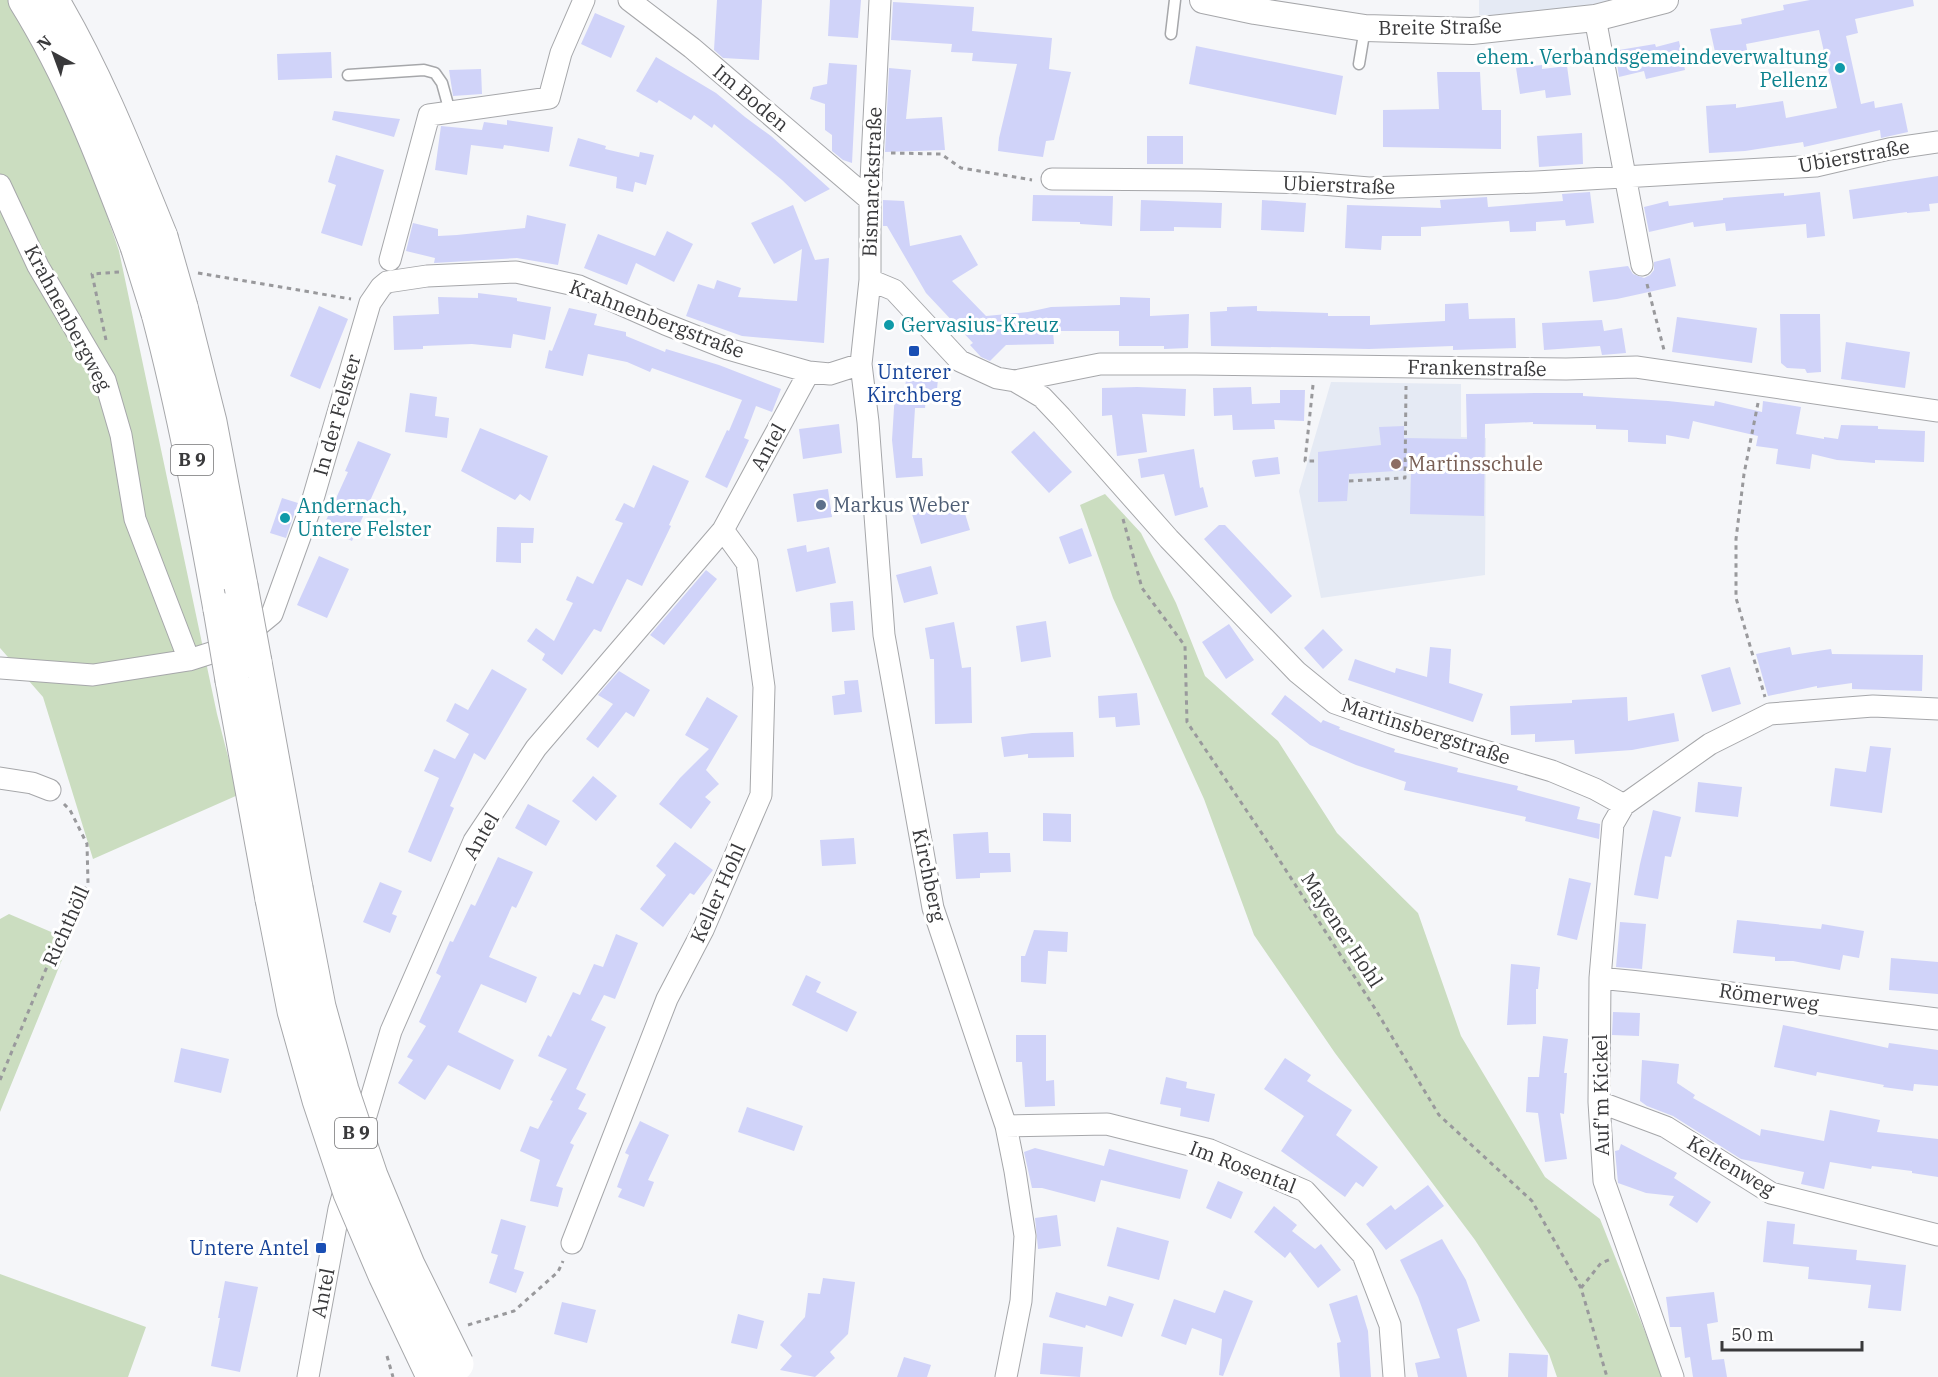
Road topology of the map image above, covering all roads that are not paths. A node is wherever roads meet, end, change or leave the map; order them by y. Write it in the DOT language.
graph roads {
  1 [pos="25,0"];
  2 [pos="52,0"];
  3 [pos="584,0"];
  4 [pos="629,0"];
  5 [pos="880,0"];
  6 [pos="1175,0"];
  7 [pos="1665,0"];
  8 [pos="1211,1"];
  9 [pos="1595,18"];
  10 [pos="1365,28"];
  11 [pos="1171,34"];
  12 [pos="1359,64"];
  13 [pos="348,75"];
  14 [pos="450,112"];
  15 [pos="1938,142"];
  16 [pos="1626,178"];
  17 [pos="1052,179"];
  18 [pos="0,184"];
  19 [pos="870,200"];
  20 [pos="149,242"];
  21 [pos="390,260"];
  22 [pos="1642,265"];
  23 [pos="870,280"];
  24 [pos="376,295"];
  25 [pos="861,364"];
  26 [pos="809,372"];
  27 [pos="1015,381"];
  28 [pos="1938,411"];
  29 [pos="723,530"];
  30 [pos="189,660"];
  31 [pos="0,668"];
  32 [pos="1938,709"];
  33 [pos="0,778"];
  34 [pos="51,790"];
  35 [pos="1624,805"];
  36 [pos="1600,978"];
  37 [pos="1938,1019"];
  38 [pos="1599,1102"];
  39 [pos="1006,1126"];
  40 [pos="1938,1235"];
  41 [pos="572,1243"];
  42 [pos="447,1373"];
  43 [pos="308,1377"];
  44 [pos="1006,1377"];
  45 [pos="1394,1377"];
  46 [pos="1673,1377"];
  1 -- 20 [label="highway, B 9"];
  2 -- 20 [label="highway, B 9"];
  3 -- 14 [label="street"];
  4 -- 19 [label="street, Im Boden"];
  5 -- 19 [label="street, Bismarckstraße"];
  6 -- 11 [label="lane"];
  7 -- 9 [label="street, Breite Straße"];
  8 -- 10 [label="street, Breite Straße"];
  9 -- 10 [label="street, Breite Straße"];
  9 -- 16 [label="street"];
  10 -- 12 [label="lane"];
  13 -- 14 [label="lane"];
  14 -- 21 [label="street"];
  15 -- 16 [label="street, Ubierstraße"];
  16 -- 17 [label="street, Ubierstraße"];
  16 -- 22 [label="street"];
  18 -- 30 [label="street, Krahnenbergweg"];
  19 -- 23 [label="street, Bismarckstraße"];
  20 -- 42 [label="highway, B 9, bridge"];
  23 -- 25 [label="street, Bismarckstraße"];
  23 -- 27 [label="street, Martinsbergstraße"];
  24 -- 26 [label="street, Krahnenbergstraße"];
  24 -- 30 [label="street, In der Felster"];
  25 -- 26 [label="street, Krahnenbergstraße"];
  25 -- 39 [label="street, Kirchberg"];
  26 -- 29 [label="street, Antel"];
  27 -- 28 [label="street, Frankenstraße"];
  27 -- 35 [label="street, Martinsbergstraße"];
  29 -- 41 [label="street, Keller Hohl"];
  29 -- 43 [label="street, Antel"];
  30 -- 31 [label="street, In der Felster"];
  32 -- 35 [label="street"];
  33 -- 34 [label="street"];
  35 -- 36 [label="street, Auf'm Kickel"];
  36 -- 37 [label="street, Römerweg"];
  36 -- 38 [label="street, Auf'm Kickel"];
  38 -- 40 [label="street, Keltenweg"];
  38 -- 46 [label="street, Auf'm Kickel"];
  39 -- 44 [label="street, Kirchberg"];
  39 -- 45 [label="street, Im Rosental"];
}
